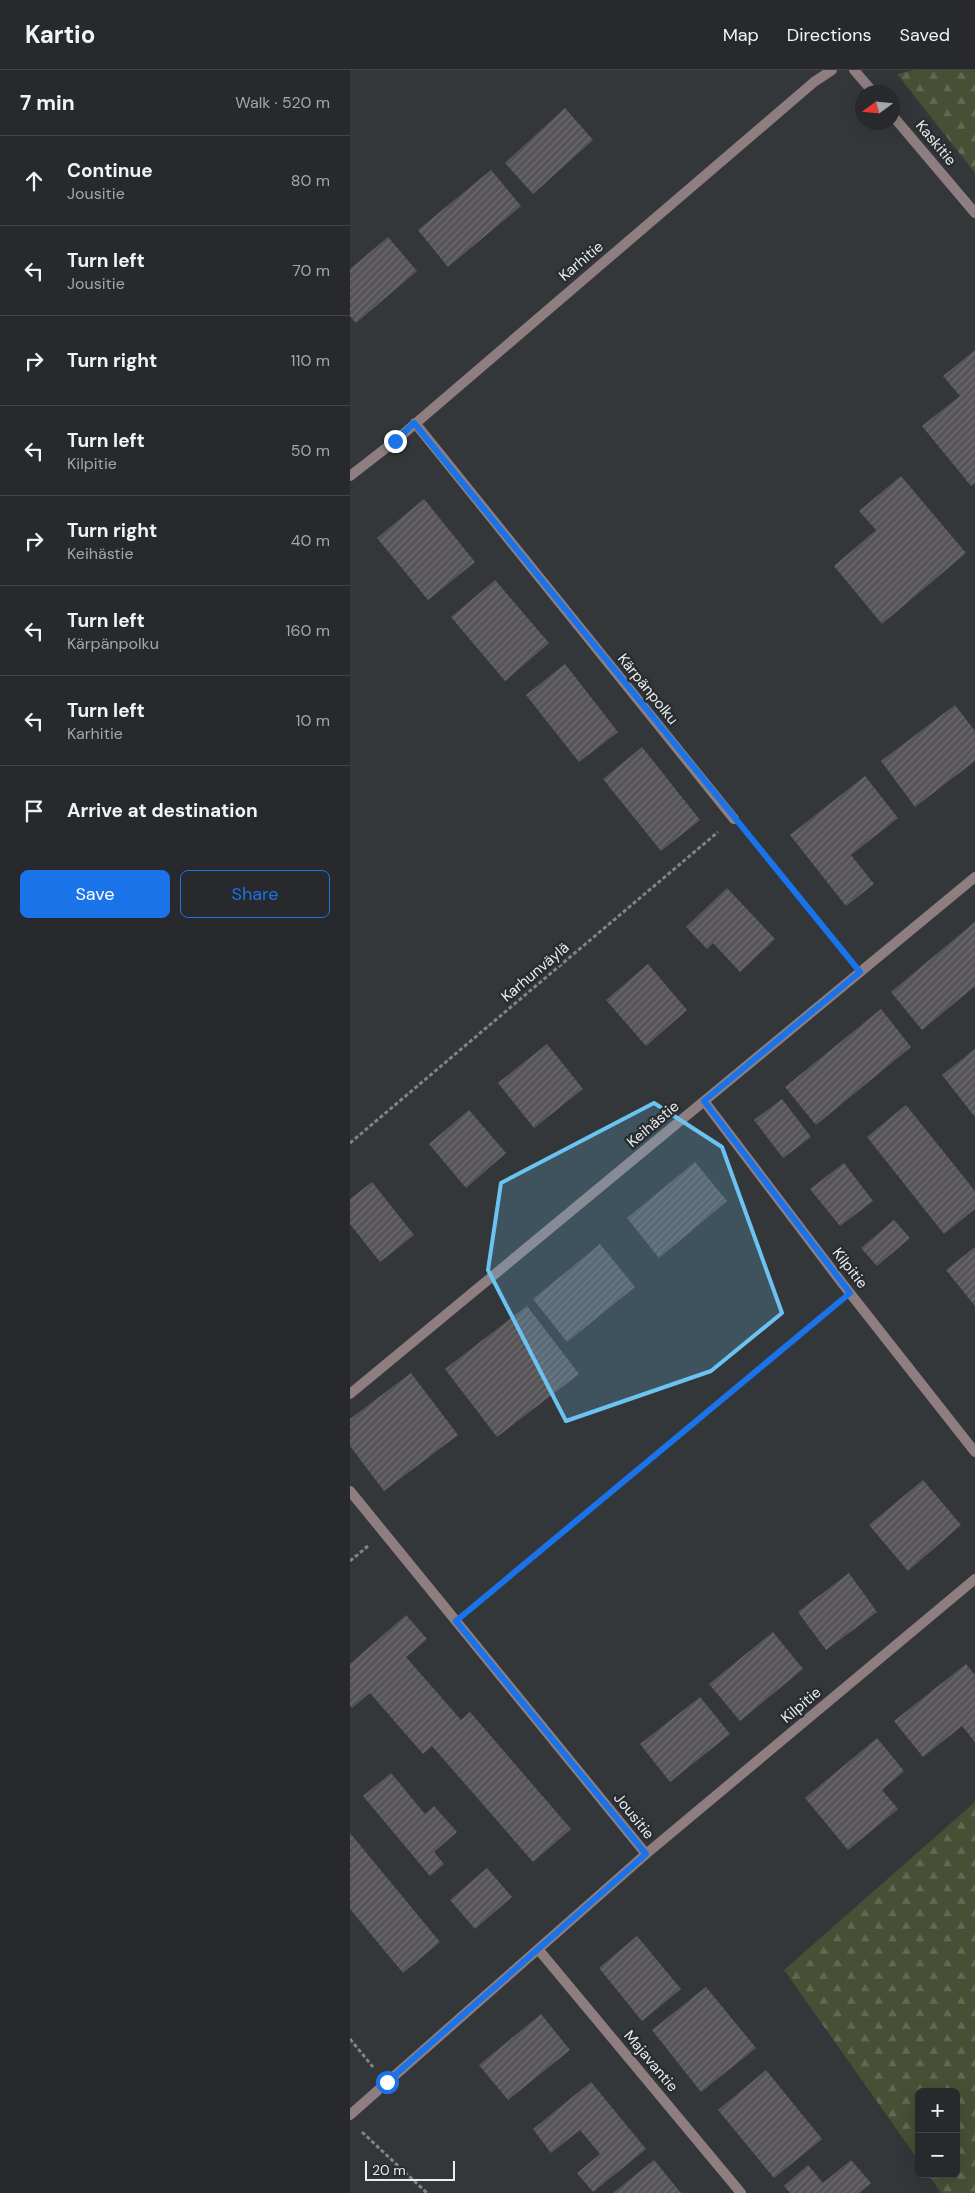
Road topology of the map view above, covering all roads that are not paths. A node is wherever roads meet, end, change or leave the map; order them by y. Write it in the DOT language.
graph roads {
  1 [pos="832,70"];
  2 [pos="854,70"];
  3 [pos="868,85"];
  4 [pos="900,124"];
  5 [pos="975,213"];
  6 [pos="414,423"];
  7 [pos="350,476"];
  8 [pos="734,819"];
  9 [pos="975,877"];
  10 [pos="704,1101"];
  11 [pos="350,1394"];
  12 [pos="975,1452"];
  13 [pos="350,1491"];
  14 [pos="975,1579"];
  15 [pos="646,1854"];
  16 [pos="538,1949"];
  17 [pos="350,2115"];
  18 [pos="741,2193"];
  1 -- 6 [label="street, Karhitie"];
  2 -- 3 [label="street"];
  4 -- 5 [label="street, Kaskitie"];
  6 -- 7 [label="street, Karhitie"];
  6 -- 8 [label="street, Kärpänpolku"];
  9 -- 10 [label="street, Keihästie"];
  10 -- 11 [label="street, Keihästie"];
  10 -- 12 [label="street, Kilpitie"];
  13 -- 15 [label="street, Jousitie"];
  14 -- 15 [label="street, Kilpitie"];
  15 -- 16 [label="street, Jousitie"];
  16 -- 17 [label="street, Jousitie"];
  16 -- 18 [label="street, Majavantie"];
}
